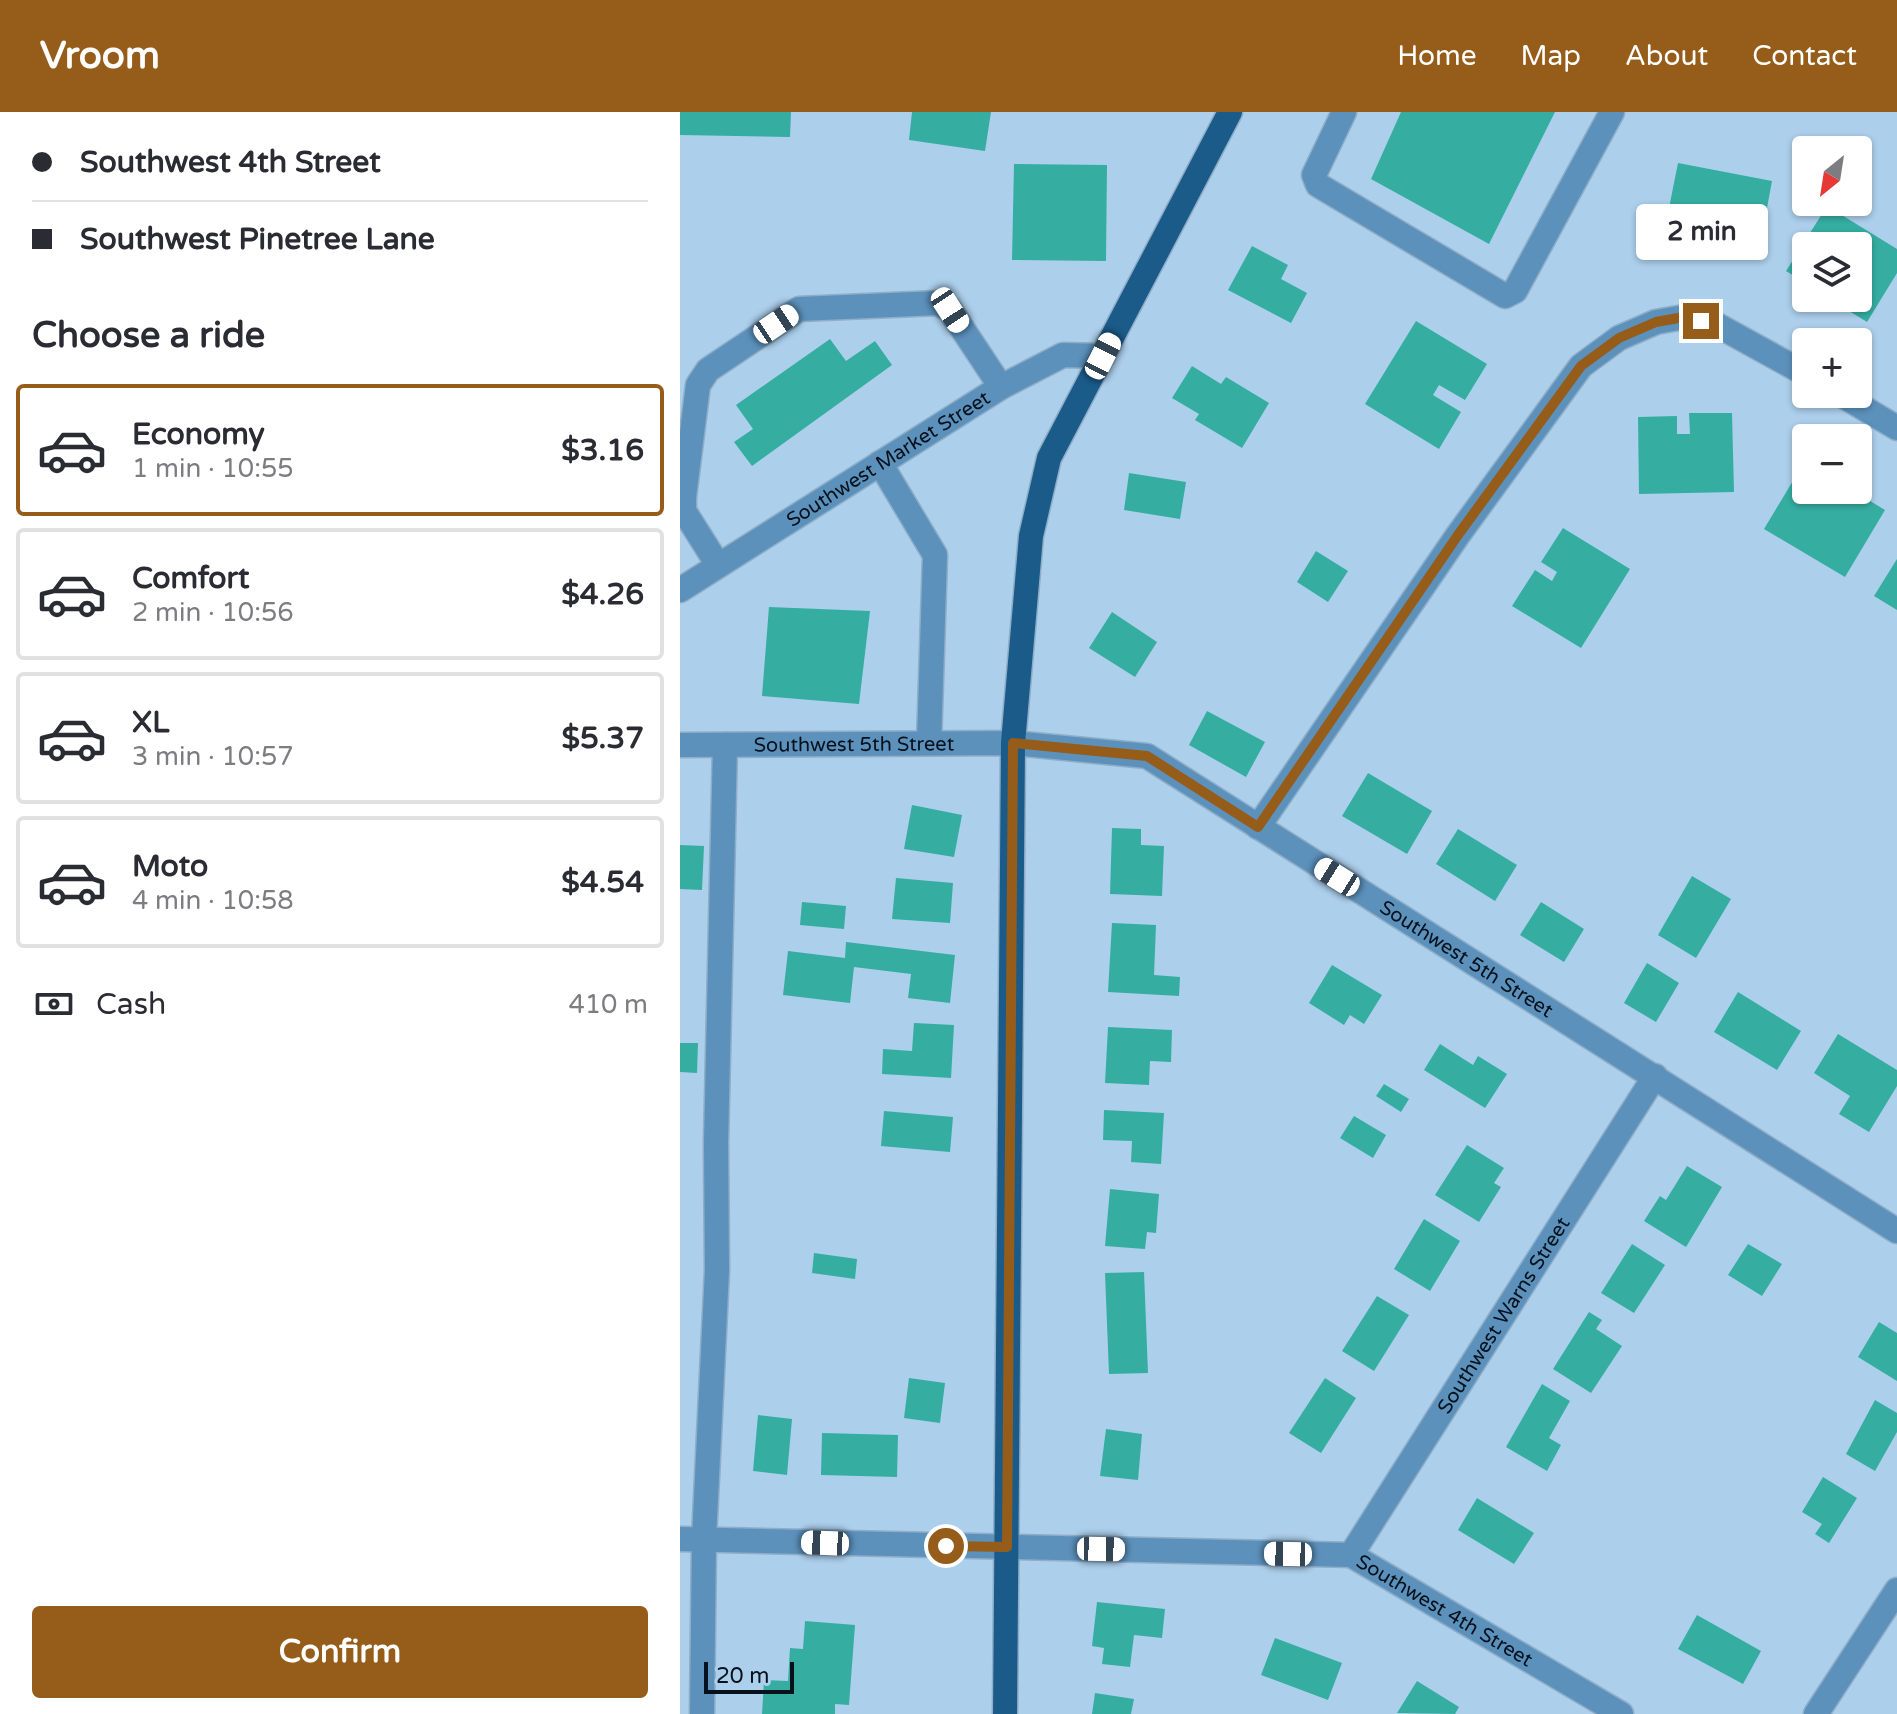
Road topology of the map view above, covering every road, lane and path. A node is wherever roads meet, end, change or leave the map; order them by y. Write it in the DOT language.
graph roads {
  1 [pos="1230,112"];
  2 [pos="1344,112"];
  3 [pos="1612,112"];
  4 [pos="1103,356"];
  5 [pos="1792,366"];
  6 [pos="1001,387"];
  7 [pos="1863,408"];
  8 [pos="1897,428"];
  9 [pos="880,463"];
  10 [pos="718,565"];
  11 [pos="680,590"];
  12 [pos="929,743"];
  13 [pos="1013,743"];
  14 [pos="680,745"];
  15 [pos="725,745"];
  16 [pos="1258,827"];
  17 [pos="1655,1076"];
  18 [pos="1897,1231"];
  19 [pos="692,1539"];
  20 [pos="1007,1547"];
  21 [pos="1351,1555"];
  22 [pos="1897,1590"];
  23 [pos="702,1714"];
  24 [pos="1005,1714"];
  25 [pos="1621,1714"];
  26 [pos="1816,1714"];
  1 -- 4 [label="main road"];
  2 -- 3 [label="street"];
  4 -- 6 [label="street, Southwest Market Street"];
  4 -- 13 [label="main road"];
  5 -- 16 [label="street"];
  6 -- 9 [label="street, Southwest Market Street"];
  6 -- 10 [label="street"];
  7 -- 8 [label="street"];
  9 -- 10 [label="street, Southwest Market Street"];
  9 -- 12 [label="street"];
  10 -- 11 [label="street, Southwest Market Street"];
  12 -- 13 [label="street, Southwest 5th Street"];
  12 -- 15 [label="street, Southwest 5th Street"];
  13 -- 16 [label="street, Southwest 5th Street"];
  13 -- 20 [label="main road"];
  14 -- 15 [label="street, Southwest 5th Street"];
  15 -- 19 [label="street"];
  16 -- 17 [label="street, Southwest 5th Street"];
  17 -- 18 [label="street, Southwest 5th Street"];
  17 -- 21 [label="street, Southwest Warns Street"];
  19 -- 20 [label="street, Southwest 4th Street"];
  19 -- 23 [label="street"];
  20 -- 21 [label="street, Southwest 4th Street"];
  20 -- 24 [label="main road"];
  21 -- 25 [label="street, Southwest 4th Street"];
  22 -- 26 [label="street"];
}
